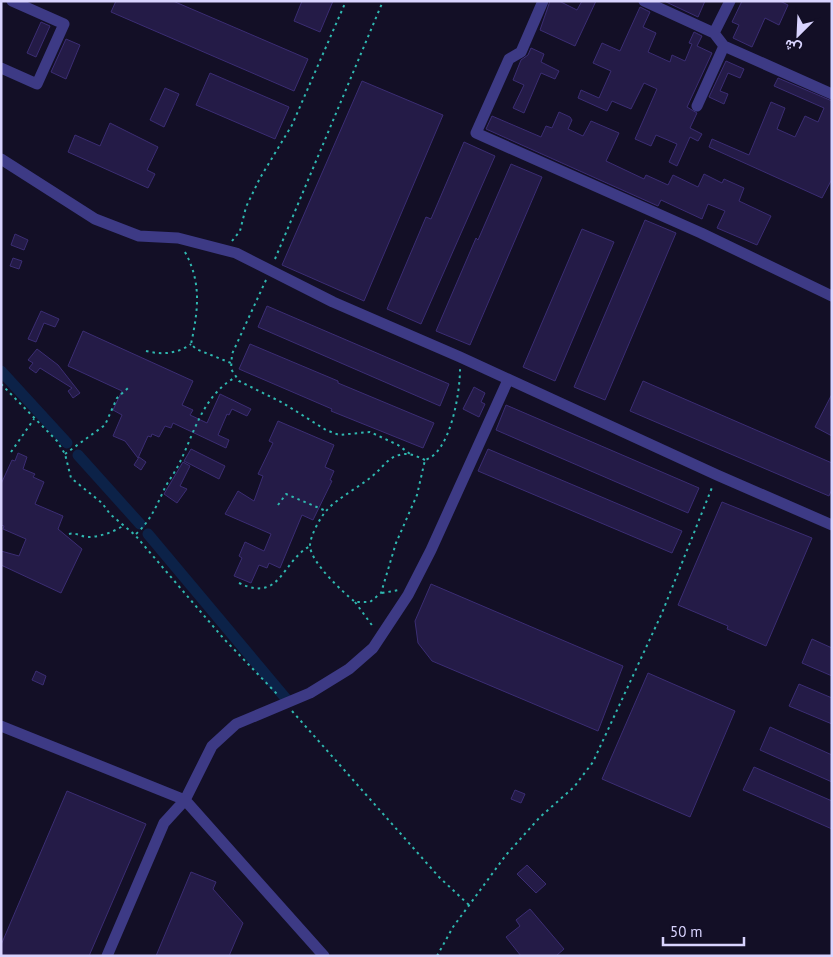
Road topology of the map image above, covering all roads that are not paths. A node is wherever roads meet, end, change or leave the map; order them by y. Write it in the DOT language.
graph roads {
  1 [pos="12,1"];
  2 [pos="543,1"];
  3 [pos="644,1"];
  4 [pos="730,1"];
  5 [pos="714,33"];
  6 [pos="724,46"];
  7 [pos="1,68"];
  8 [pos="832,94"];
  9 [pos="697,106"];
  10 [pos="1,159"];
  11 [pos="832,296"];
  12 [pos="508,380"];
  13 [pos="832,525"];
  14 [pos="1,726"];
  15 [pos="185,800"];
  16 [pos="107,956"];
  17 [pos="324,956"];
  1 -- 7 [label="street"];
  2 -- 11 [label="street"];
  3 -- 5 [label="street"];
  4 -- 5 [label="street"];
  5 -- 6 [label="street"];
  6 -- 8 [label="street"];
  6 -- 9 [label="street"];
  10 -- 12 [label="street"];
  12 -- 13 [label="street"];
  12 -- 15 [label="street"];
  14 -- 15 [label="street"];
  15 -- 16 [label="street"];
  15 -- 17 [label="street"];
}
